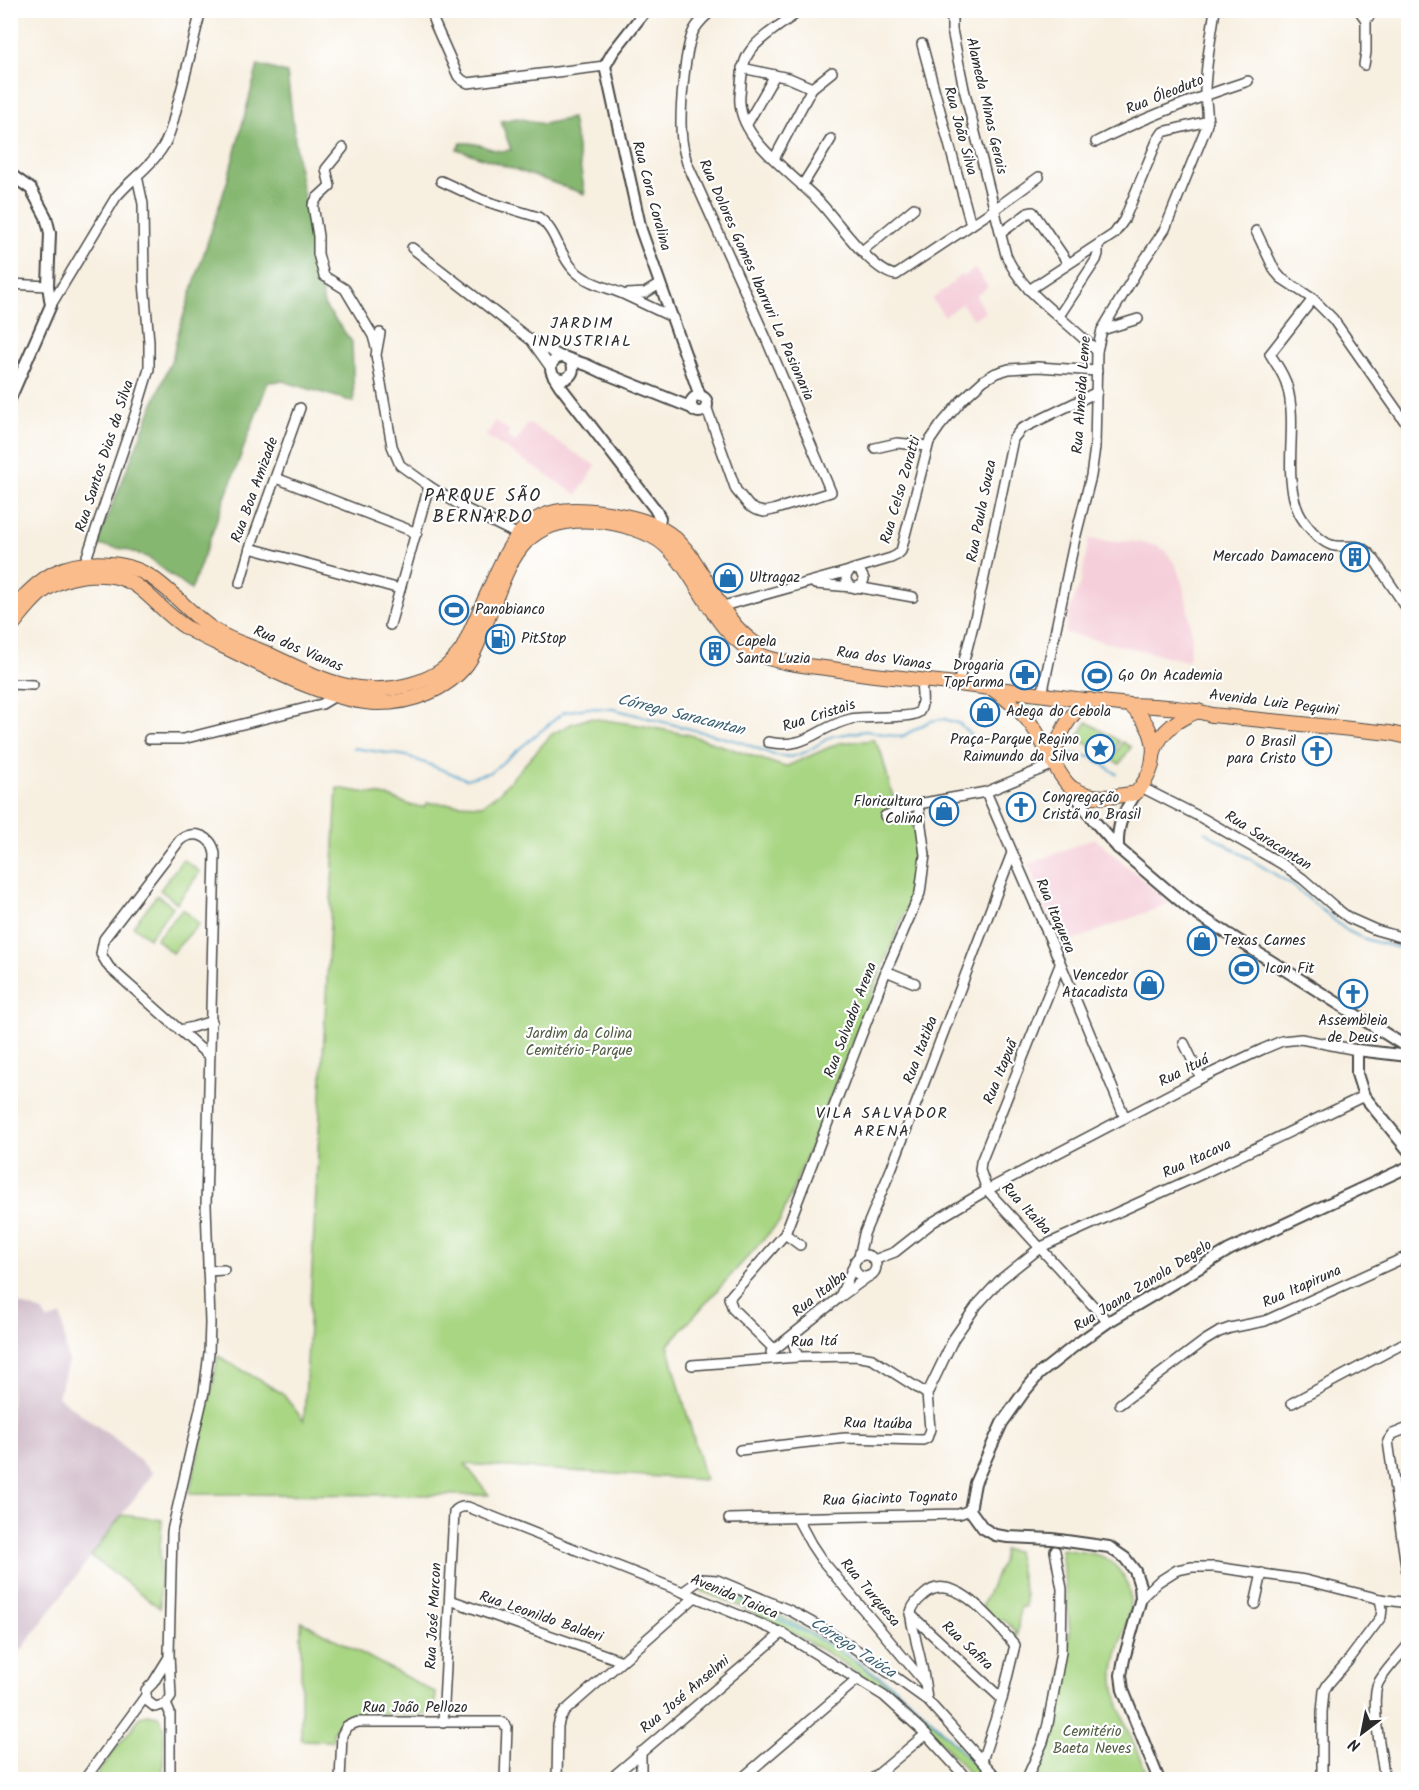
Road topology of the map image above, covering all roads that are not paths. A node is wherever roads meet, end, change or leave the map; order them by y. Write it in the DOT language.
graph roads {
  1 [pos="201,10"];
  2 [pos="434,10"];
  3 [pos="646,10"];
  4 [pos="714,10"];
  5 [pos="801,10"];
  6 [pos="952,10"];
  7 [pos="1215,10"];
  8 [pos="1359,10"];
  9 [pos="1374,10"];
  10 [pos="1366,21"];
  11 [pos="922,44"];
  12 [pos="1364,65"];
  13 [pos="605,66"];
  14 [pos="742,68"];
  15 [pos="832,72"];
  16 [pos="776,75"];
  17 [pos="1248,81"];
  18 [pos="812,88"];
  19 [pos="1205,98"];
  20 [pos="1208,118"];
  21 [pos="747,124"];
  22 [pos="831,139"];
  23 [pos="1096,142"];
  24 [pos="343,148"];
  25 [pos="774,159"];
  26 [pos="10,174"];
  27 [pos="137,176"];
  28 [pos="1039,177"];
  29 [pos="441,181"];
  30 [pos="802,186"];
  31 [pos="914,208"];
  32 [pos="996,211"];
  33 [pos="971,225"];
  34 [pos="1001,230"];
  35 [pos="1256,231"];
  36 [pos="1098,245"];
  37 [pos="412,248"];
  38 [pos="862,251"];
  39 [pos="1068,263"];
  40 [pos="10,284"];
  41 [pos="660,284"];
  42 [pos="48,286"];
  43 [pos="1029,290"];
  44 [pos="623,294"];
  45 [pos="1313,299"];
  46 [pos="51,305"];
  47 [pos="1059,316"];
  48 [pos="674,318"];
  49 [pos="1138,319"];
  50 [pos="1102,330"];
  51 [pos="380,333"];
  52 [pos="532,341"];
  53 [pos="1097,351"];
  54 [pos="377,353"];
  55 [pos="565,358"];
  56 [pos="1097,371"];
  57 [pos="552,372"];
  58 [pos="602,372"];
  59 [pos="569,375"];
  60 [pos="1097,392"];
  61 [pos="10,399"];
  62 [pos="703,401"];
  63 [pos="574,403"];
  64 [pos="300,408"];
  65 [pos="1408,426"];
  66 [pos="927,446"];
  67 [pos="875,448"];
  68 [pos="276,478"];
  69 [pos="429,486"];
  70 [pos="736,490"];
  71 [pos="657,532"];
  72 [pos="417,533"];
  73 [pos="522,537"];
  74 [pos="250,548"];
  75 [pos="84,565"];
  76 [pos="852,570"];
  77 [pos="63,575"];
  78 [pos="240,583"];
  79 [pos="809,583"];
  80 [pos="855,588"];
  81 [pos="400,589"];
  82 [pos="913,597"];
  83 [pos="716,608"];
  84 [pos="1408,610"];
  85 [pos="10,613"];
  86 [pos="390,625"];
  87 [pos="10,628"];
  88 [pos="921,680"];
  89 [pos="10,684"];
  90 [pos="958,684"];
  91 [pos="33,685"];
  92 [pos="993,689"];
  93 [pos="337,695"];
  94 [pos="1042,695"];
  95 [pos="1090,700"];
  96 [pos="1130,705"];
  97 [pos="1198,711"];
  98 [pos="1408,737"];
  99 [pos="149,739"];
  100 [pos="768,742"];
  101 [pos="1154,752"];
  102 [pos="1053,761"];
  103 [pos="1070,787"];
  104 [pos="1138,790"];
  105 [pos="986,792"];
  106 [pos="918,804"];
  107 [pos="885,816"];
  108 [pos="1118,848"];
  109 [pos="1012,853"];
  110 [pos="1408,939"];
  111 [pos="1060,965"];
  112 [pos="886,971"];
  113 [pos="915,983"];
  114 [pos="212,1020"];
  115 [pos="180,1030"];
  116 [pos="1184,1043"];
  117 [pos="1408,1048"];
  118 [pos="1357,1050"];
  119 [pos="1408,1056"];
  120 [pos="210,1057"];
  121 [pos="1202,1078"];
  122 [pos="1364,1096"];
  123 [pos="1125,1118"];
  124 [pos="1408,1150"];
  125 [pos="1408,1167"];
  126 [pos="987,1190"];
  127 [pos="785,1234"];
  128 [pos="800,1245"];
  129 [pos="1041,1247"];
  130 [pos="896,1252"];
  131 [pos="1408,1256"];
  132 [pos="874,1260"];
  133 [pos="856,1261"];
  134 [pos="224,1270"];
  135 [pos="208,1271"];
  136 [pos="872,1273"];
  137 [pos="840,1297"];
  138 [pos="1108,1322"];
  139 [pos="794,1334"];
  140 [pos="1408,1341"];
  141 [pos="774,1349"];
  142 [pos="798,1357"];
  143 [pos="763,1360"];
  144 [pos="692,1365"];
  145 [pos="927,1394"];
  146 [pos="1292,1403"];
  147 [pos="1120,1404"];
  148 [pos="1408,1428"];
  149 [pos="740,1450"];
  150 [pos="970,1510"];
  151 [pos="454,1512"];
  152 [pos="797,1518"];
  153 [pos="729,1520"];
  154 [pos="1055,1551"];
  155 [pos="1262,1573"];
  156 [pos="1408,1580"];
  157 [pos="683,1592"];
  158 [pos="695,1597"];
  159 [pos="1141,1598"];
  160 [pos="1380,1599"];
  161 [pos="450,1600"];
  162 [pos="1408,1603"];
  163 [pos="1255,1604"];
  164 [pos="910,1614"];
  165 [pos="782,1633"];
  166 [pos="1408,1645"];
  167 [pos="169,1657"];
  168 [pos="622,1661"];
  169 [pos="858,1679"];
  170 [pos="153,1683"];
  171 [pos="926,1684"];
  172 [pos="169,1688"];
  173 [pos="145,1697"];
  174 [pos="1002,1699"];
  175 [pos="927,1700"];
  176 [pos="166,1704"];
  177 [pos="443,1723"];
  178 [pos="926,1734"];
  179 [pos="641,1752"];
  180 [pos="982,1761"];
  181 [pos="84,1779"];
  182 [pos="170,1779"];
  183 [pos="340,1779"];
  184 [pos="505,1779"];
  185 [pos="556,1779"];
  186 [pos="609,1779"];
  187 [pos="641,1779"];
  188 [pos="740,1779"];
  189 [pos="871,1779"];
  190 [pos="968,1779"];
  191 [pos="999,1779"];
  192 [pos="1026,1779"];
  193 [pos="1159,1779"];
  194 [pos="1322,1779"];
  195 [pos="1385,1779"];
  1 -- 27 [label="street"];
  2 -- 13 [label="street"];
  3 -- 13 [label="street"];
  4 -- 70 [label="street, Rua Dolores Gomes Ibarruri La Pasionaria"];
  5 -- 14 [label="street"];
  6 -- 32 [label="street, Alameda Minas Gerais"];
  7 -- 19 [label="street, Rua Almeida Leme"];
  8 -- 10 [label="street"];
  9 -- 10 [label="street"];
  10 -- 12 [label="street"];
  11 -- 33 [label="street, Rua João Silva"];
  13 -- 41 [label="street, Rua Cora Coralina"];
  14 -- 16 [label="street"];
  14 -- 21 [label="street"];
  15 -- 18 [label="street"];
  16 -- 18 [label="street"];
  16 -- 21 [label="street"];
  17 -- 19 [label="street, Rua Óleoduto"];
  18 -- 25 [label="street"];
  19 -- 20 [label="street, Rua Almeida Leme"];
  19 -- 23 [label="street, Rua Óleoduto"];
  20 -- 36 [label="street"];
  20 -- 50 [label="street, Rua Almeida Leme"];
  21 -- 25 [label="street"];
  22 -- 30 [label="street"];
  24 -- 54 [label="street"];
  25 -- 30 [label="street"];
  26 -- 42 [label="street"];
  27 -- 46 [label="street"];
  27 -- 75 [label="street, Rua Santos Dias da Silva"];
  28 -- 32 [label="street"];
  29 -- 44 [label="street"];
  30 -- 38 [label="street"];
  31 -- 38 [label="street"];
  32 -- 33 [label="street"];
  32 -- 34 [label="street, Alameda Minas Gerais"];
  33 -- 38 [label="street"];
  34 -- 39 [label="street"];
  34 -- 43 [label="street, Alameda Minas Gerais"];
  35 -- 45 [label="street"];
  36 -- 39 [label="street"];
  36 -- 47 [label="street"];
  37 -- 52 [label="street"];
  39 -- 43 [label="street"];
  40 -- 42 [label="street"];
  41 -- 44 [label="street"];
  41 -- 48 [label="street, Rua Cora Coralina"];
  42 -- 46 [label="street"];
  43 -- 47 [label="street, Alameda Minas Gerais"];
  44 -- 48 [label="street"];
  45 -- 65 [label="street"];
  45 -- 84 [label="street"];
  46 -- 61 [label="street"];
  47 -- 53 [label="street, Alameda Minas Gerais"];
  48 -- 62 [label="street, Rua Cora Coralina"];
  49 -- 50 [label="street"];
  50 -- 53 [label="street, Rua Almeida Leme"];
  51 -- 54 [label="street"];
  52 -- 55 [label="street"];
  52 -- 57 [label="street"];
  53 -- 56 [label="street, Rua Almeida Leme"];
  54 -- 69 [label="street"];
  55 -- 57 [label="street"];
  55 -- 58 [label="street"];
  55 -- 59 [label="street"];
  56 -- 60 [label="street, Rua Almeida Leme"];
  56 -- 66 [label="street, Rua Celso Zoratti"];
  57 -- 59 [label="street"];
  57 -- 63 [label="street"];
  58 -- 59 [label="street"];
  58 -- 62 [label="street"];
  59 -- 63 [label="street"];
  60 -- 90 [label="street, Rua Paula Souza"];
  60 -- 94 [label="street, Rua Almeida Leme"];
  62 -- 70 [label="street, Rua Cora Coralina"];
  63 -- 71 [label="street"];
  64 -- 68 [label="street, Rua Boa Amizade"];
  66 -- 67 [label="street"];
  66 -- 76 [label="street, Rua Celso Zoratti"];
  68 -- 72 [label="street"];
  68 -- 74 [label="street, Rua Boa Amizade"];
  69 -- 72 [label="street"];
  69 -- 73 [label="street"];
  71 -- 73 [label="main road, Rua dos Vianas"];
  71 -- 83 [label="main road, Rua dos Vianas"];
  72 -- 81 [label="street"];
  73 -- 75 [label="main road, Rua dos Vianas"];
  73 -- 93 [label="main road, Rua dos Vianas"];
  74 -- 78 [label="street, Rua Boa Amizade"];
  74 -- 81 [label="street"];
  75 -- 77 [label="main road, Rua dos Vianas"];
  76 -- 79 [label="street, Rua Celso Zoratti"];
  76 -- 80 [label="street"];
  76 -- 80 [label="street"];
  77 -- 85 [label="main road, Rua dos Vianas"];
  77 -- 87 [label="main road, Rua dos Vianas"];
  77 -- 93 [label="main road, Rua dos Vianas"];
  79 -- 80 [label="street"];
  79 -- 83 [label="street, Rua Celso Zoratti"];
  80 -- 82 [label="street"];
  81 -- 86 [label="street"];
  83 -- 88 [label="main road, Rua dos Vianas"];
  88 -- 90 [label="main road, Rua dos Vianas"];
  88 -- 100 [label="street, Rua Cristais"];
  89 -- 91 [label="street"];
  90 -- 92 [label="main road, Rua dos Vianas"];
  92 -- 94 [label="main road, Avenida Luiz Pequini"];
  92 -- 102 [label="main road"];
  93 -- 99 [label="street"];
  94 -- 95 [label="main road, Avenida Luiz Pequini"];
  95 -- 96 [label="main road, Avenida Luiz Pequini"];
  95 -- 102 [label="main road"];
  96 -- 97 [label="main road, Avenida Luiz Pequini"];
  96 -- 101 [label="main road"];
  97 -- 98 [label="main road, Avenida Luiz Pequini"];
  97 -- 101 [label="main road"];
  101 -- 104 [label="main road"];
  102 -- 103 [label="main road"];
  102 -- 105 [label="street"];
  103 -- 104 [label="main road"];
  103 -- 108 [label="street"];
  104 -- 108 [label="street"];
  104 -- 110 [label="street, Rua Saracantan"];
  105 -- 106 [label="street"];
  105 -- 109 [label="street, Rua Itaquera"];
  106 -- 107 [label="street"];
  106 -- 112 [label="street, Rua Salvador Arena"];
  108 -- 117 [label="street"];
  109 -- 111 [label="street, Rua Itaquera"];
  109 -- 133 [label="street, Rua Itatiba"];
  111 -- 123 [label="street, Rua Itaquera"];
  111 -- 126 [label="street, Rua Itapuã"];
  112 -- 113 [label="street"];
  112 -- 127 [label="street, Rua Salvador Arena"];
  114 -- 115 [label="street"];
  114 -- 115 [label="street"];
  114 -- 120 [label="street"];
  115 -- 120 [label="street"];
  116 -- 121 [label="street"];
  118 -- 119 [label="street, Rua Ituá"];
  118 -- 121 [label="street, Rua Ituá"];
  118 -- 122 [label="street"];
  120 -- 135 [label="street"];
  121 -- 123 [label="street, Rua Ituá"];
  122 -- 124 [label="street"];
  122 -- 129 [label="street, Rua Itacava"];
  123 -- 126 [label="street, Rua Ituá"];
  125 -- 138 [label="street, Rua Joana Zanola Degelo"];
  126 -- 129 [label="street, Rua Itaiba"];
  126 -- 130 [label="street, Rua Itaiba"];
  127 -- 128 [label="street"];
  127 -- 141 [label="street, Rua Salvador Arena"];
  129 -- 138 [label="street, Rua Itaiba"];
  129 -- 145 [label="street"];
  130 -- 132 [label="street, Rua Itaiba"];
  130 -- 136 [label="street, Rua Italba"];
  131 -- 147 [label="street, Rua Itapiruna"];
  132 -- 133 [label="street"];
  132 -- 136 [label="street"];
  133 -- 136 [label="street"];
  133 -- 137 [label="street, Rua Itatiba"];
  134 -- 135 [label="street"];
  135 -- 167 [label="street"];
  136 -- 137 [label="street, Rua Italba"];
  137 -- 139 [label="street, Rua Italba"];
  138 -- 150 [label="street, Rua Joana Zanola Degelo"];
  139 -- 141 [label="street, Rua Italba"];
  139 -- 142 [label="street"];
  140 -- 146 [label="street"];
  141 -- 143 [label="street, Rua Italba"];
  142 -- 143 [label="street, Rua Itá"];
  142 -- 145 [label="street, Rua Itá"];
  143 -- 144 [label="street, Rua Itá"];
  145 -- 149 [label="street, Rua Itaúba"];
  148 -- 156 [label="street"];
  150 -- 152 [label="street, Rua Giacinto Tognato"];
  150 -- 159 [label="street, Rua Giacinto Tognato"];
  151 -- 157 [label="street, Avenida Taioca"];
  151 -- 161 [label="street, Rua José Marcon"];
  152 -- 153 [label="street, Rua Giacinto Tognato"];
  152 -- 171 [label="street, Rua Turquesa"];
  154 -- 192 [label="street"];
  155 -- 159 [label="street"];
  155 -- 160 [label="street"];
  155 -- 163 [label="street"];
  157 -- 158 [label="street, Avenida Taioca"];
  157 -- 175 [label="street"];
  158 -- 165 [label="street, Avenida Taioca"];
  158 -- 168 [label="street"];
  159 -- 193 [label="street"];
  160 -- 162 [label="street"];
  160 -- 194 [label="street"];
  161 -- 168 [label="street, Rua Leonildo Balderi"];
  161 -- 177 [label="street, Rua José Marcon"];
  164 -- 171 [label="street"];
  164 -- 174 [label="street, Rua Safira"];
  164 -- 174 [label="street"];
  165 -- 169 [label="street, Avenida Taioca"];
  165 -- 179 [label="street, Rua José Anselmi"];
  166 -- 195 [label="street"];
  167 -- 170 [label="street"];
  167 -- 172 [label="street"];
  168 -- 185 [label="street"];
  169 -- 178 [label="street, Avenida Taioca"];
  169 -- 188 [label="street"];
  170 -- 172 [label="street"];
  170 -- 173 [label="street"];
  171 -- 175 [label="street"];
  172 -- 176 [label="street"];
  173 -- 176 [label="street"];
  173 -- 181 [label="street"];
  174 -- 180 [label="street"];
  175 -- 180 [label="street"];
  176 -- 182 [label="street"];
  177 -- 183 [label="street, Rua João Pellozo"];
  177 -- 184 [label="street, Rua João Pellozo"];
  178 -- 189 [label="street"];
  178 -- 190 [label="street, Avenida Taioca"];
  179 -- 186 [label="street, Rua José Anselmi"];
  179 -- 187 [label="street"];
  180 -- 191 [label="street"];
}
